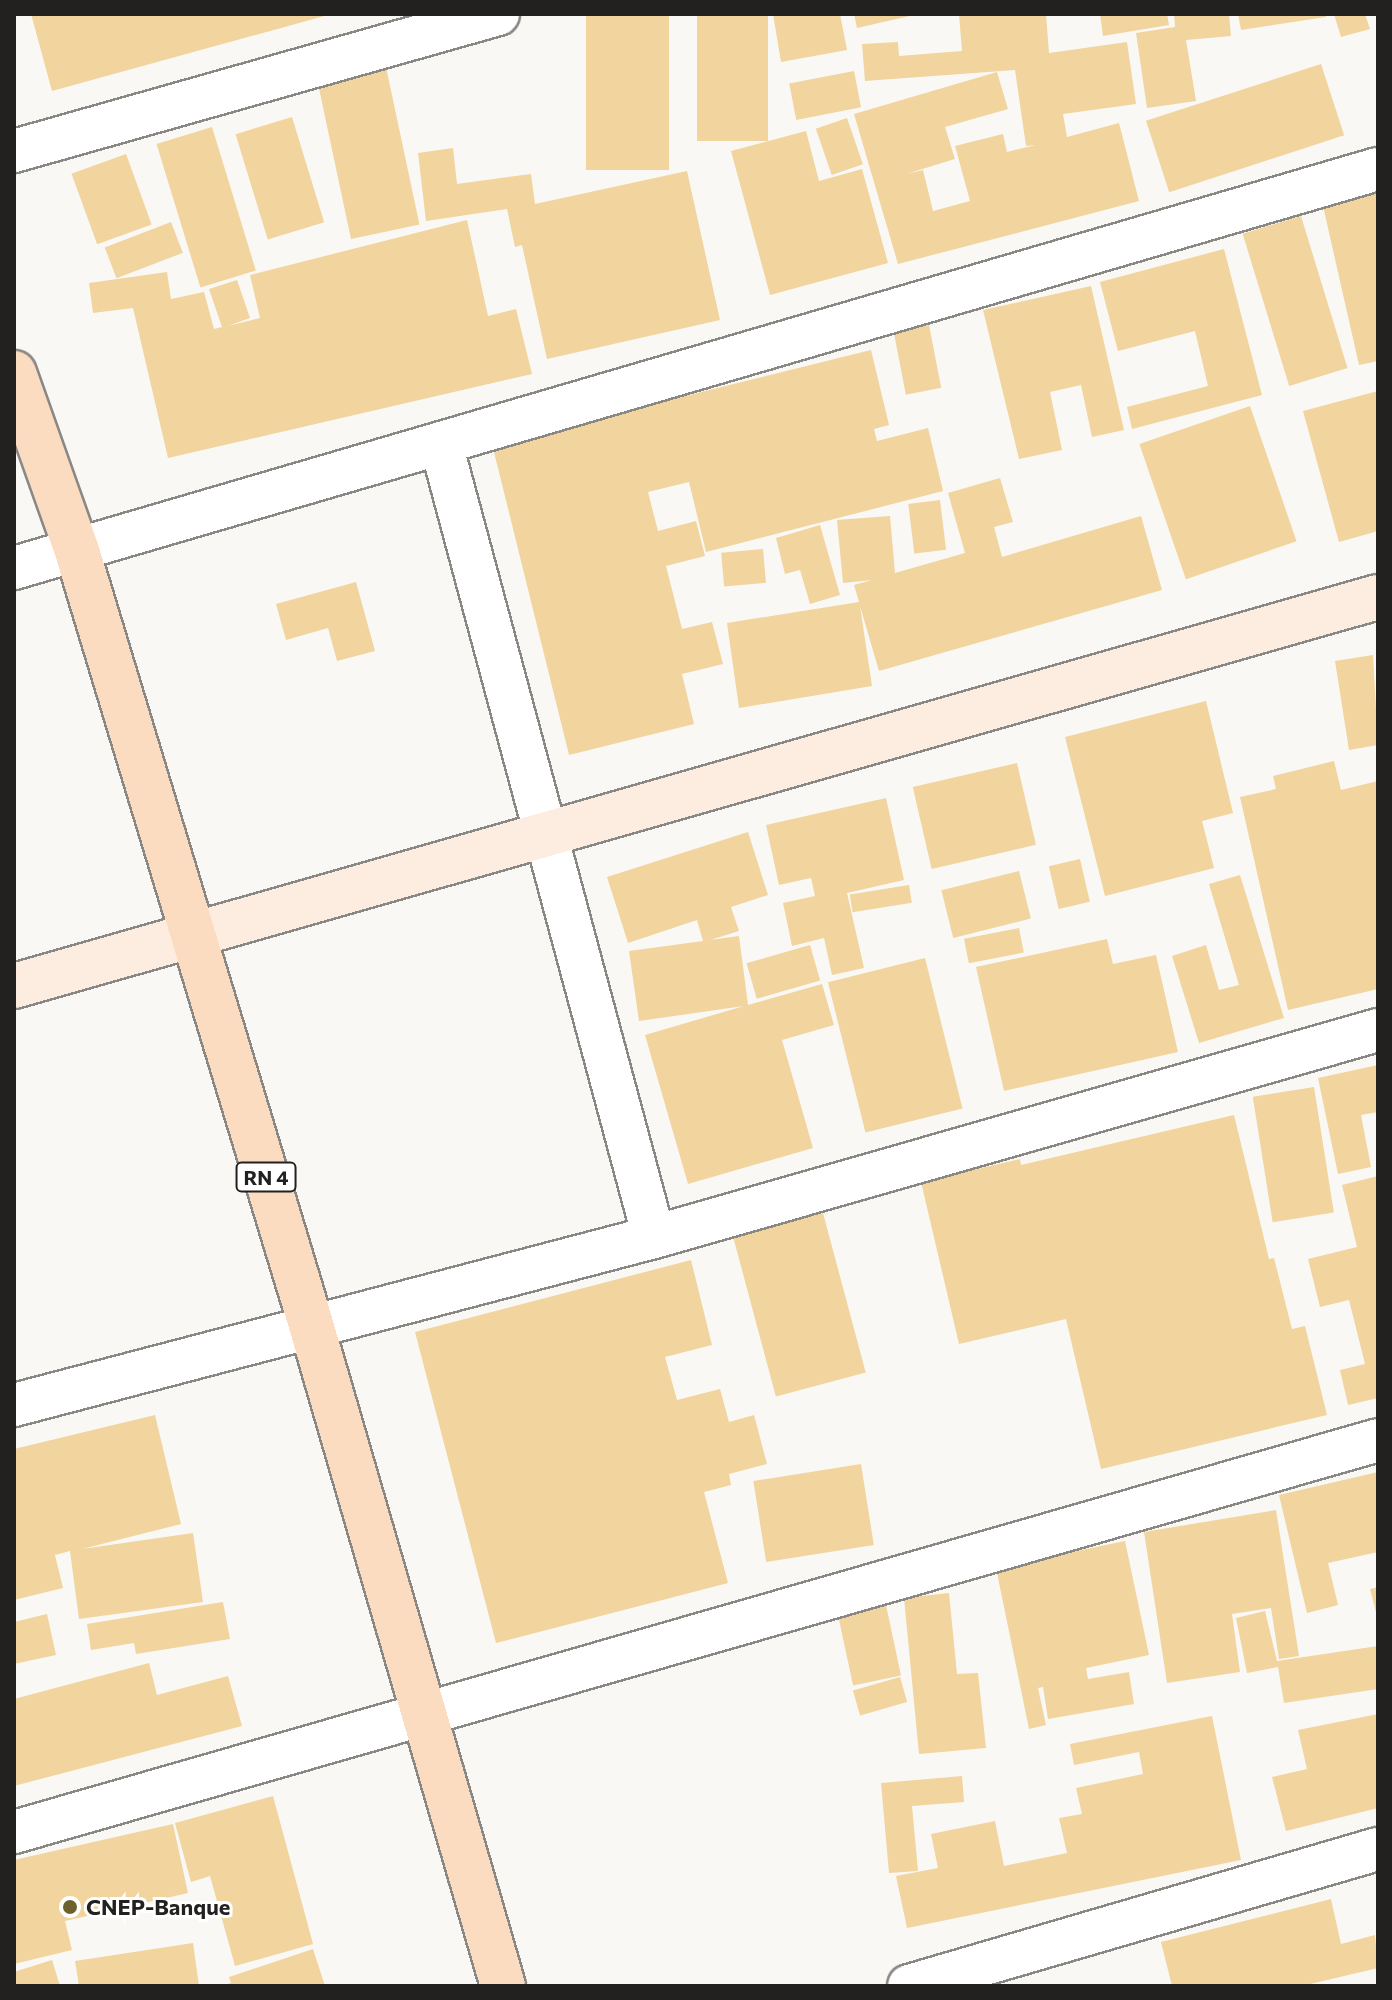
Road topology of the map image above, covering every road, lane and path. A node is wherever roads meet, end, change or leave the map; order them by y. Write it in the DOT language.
graph roads {
  1 [pos="498,14"];
  2 [pos="445,21"];
  3 [pos="14,151"];
  4 [pos="1378,169"];
  5 [pos="14,373"];
  6 [pos="441,444"];
  7 [pos="77,551"];
  8 [pos="14,568"];
  9 [pos="1378,597"];
  10 [pos="545,834"];
  11 [pos="191,936"];
  12 [pos="14,986"];
  13 [pos="1378,1030"];
  14 [pos="654,1237"];
  15 [pos="312,1328"];
  16 [pos="14,1405"];
  17 [pos="1378,1440"];
  18 [pos="427,1716"];
  19 [pos="14,1832"];
  20 [pos="1378,1849"];
  21 [pos="503,1986"];
  22 [pos="909,1986"];
  1 -- 2 [label="street"];
  2 -- 3 [label="street"];
  4 -- 6 [label="street"];
  5 -- 7 [label="main road, RN 4"];
  6 -- 7 [label="street"];
  6 -- 10 [label="street"];
  7 -- 8 [label="street"];
  7 -- 11 [label="main road, RN 4"];
  9 -- 10 [label="street"];
  10 -- 11 [label="street"];
  10 -- 14 [label="street"];
  11 -- 12 [label="street"];
  11 -- 15 [label="main road, RN 4"];
  13 -- 14 [label="street"];
  14 -- 15 [label="street"];
  15 -- 16 [label="street"];
  15 -- 18 [label="main road, RN 4"];
  17 -- 18 [label="street"];
  18 -- 19 [label="street"];
  18 -- 21 [label="main road, RN 4"];
  20 -- 22 [label="street"];
}
